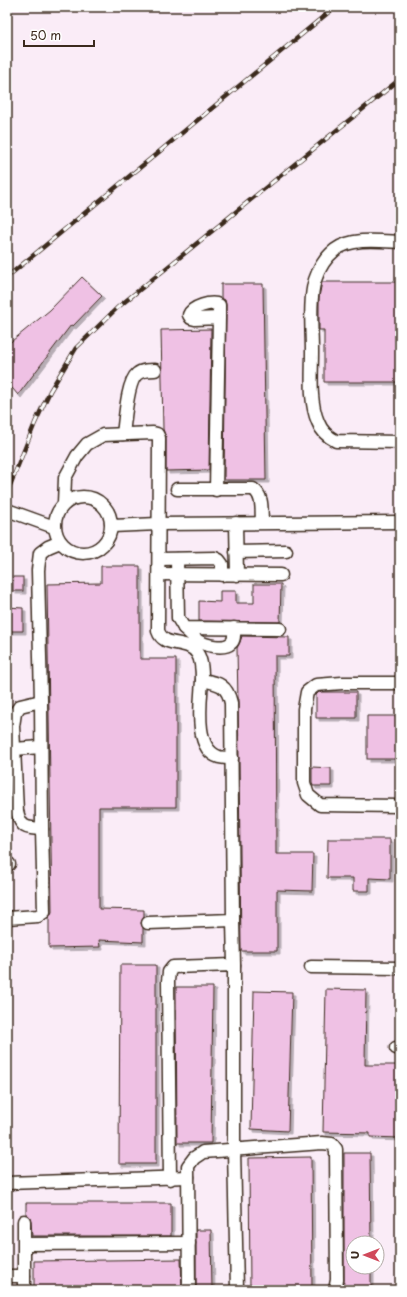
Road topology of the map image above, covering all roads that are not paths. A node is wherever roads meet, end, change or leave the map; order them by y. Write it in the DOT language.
graph roads {
  1 [pos="400,242"];
  2 [pos="219,318"];
  3 [pos="155,370"];
  4 [pos="123,434"];
  5 [pos="400,442"];
  6 [pos="178,489"];
  7 [pos="216,490"];
  8 [pos="64,504"];
  9 [pos="7,510"];
  10 [pos="262,522"];
  11 [pos="400,522"];
  12 [pos="236,523"];
  13 [pos="158,524"];
  14 [pos="112,526"];
  15 [pos="54,527"];
  16 [pos="60,542"];
  17 [pos="286,551"];
  18 [pos="236,552"];
  19 [pos="159,559"];
  20 [pos="177,559"];
  21 [pos="159,574"];
  22 [pos="177,574"];
  23 [pos="222,575"];
  24 [pos="237,575"];
  25 [pos="281,575"];
  26 [pos="184,628"];
  27 [pos="234,628"];
  28 [pos="280,629"];
  29 [pos="202,680"];
  30 [pos="400,683"];
  31 [pos="41,701"];
  32 [pos="41,747"];
  33 [pos="14,749"];
  34 [pos="232,758"];
  35 [pos="400,806"];
  36 [pos="42,829"];
  37 [pos="7,918"];
  38 [pos="233,920"];
  39 [pos="148,923"];
  40 [pos="234,966"];
  41 [pos="311,967"];
  42 [pos="400,968"];
  43 [pos="234,1149"];
  44 [pos="188,1177"];
  45 [pos="170,1179"];
  46 [pos="7,1183"];
  47 [pos="24,1221"];
  48 [pos="189,1243"];
  49 [pos="24,1244"];
  50 [pos="7,1276"];
  51 [pos="24,1276"];
  52 [pos="24,1290"];
  53 [pos="189,1290"];
  54 [pos="237,1290"];
  55 [pos="335,1290"];
  1 -- 5 [label="lane"];
  2 -- 7 [label="lane"];
  3 -- 4 [label="lane"];
  4 -- 8 [label="lane"];
  4 -- 13 [label="lane"];
  6 -- 7 [label="lane"];
  7 -- 10 [label="lane"];
  8 -- 14 [label="lane"];
  8 -- 15 [label="lane"];
  9 -- 15 [label="lane"];
  10 -- 11 [label="lane"];
  10 -- 12 [label="lane"];
  12 -- 13 [label="lane"];
  12 -- 18 [label="lane"];
  13 -- 14 [label="lane"];
  13 -- 19 [label="lane"];
  14 -- 16 [label="lane"];
  15 -- 16 [label="lane"];
  16 -- 31 [label="lane"];
  17 -- 18 [label="lane"];
  18 -- 24 [label="lane"];
  19 -- 20 [label="lane"];
  19 -- 21 [label="lane"];
  20 -- 22 [label="lane"];
  20 -- 23 [label="lane"];
  21 -- 22 [label="lane"];
  21 -- 29 [label="lane"];
  22 -- 23 [label="lane"];
  22 -- 26 [label="lane"];
  23 -- 24 [label="lane"];
  24 -- 25 [label="lane"];
  26 -- 27 [label="lane"];
  26 -- 27 [label="lane"];
  27 -- 28 [label="lane"];
  29 -- 34 [label="lane"];
  29 -- 34 [label="lane"];
  30 -- 35 [label="lane"];
  31 -- 32 [label="lane"];
  31 -- 33 [label="lane"];
  32 -- 33 [label="lane"];
  32 -- 36 [label="lane"];
  33 -- 36 [label="lane"];
  34 -- 38 [label="lane"];
  36 -- 37 [label="lane"];
  38 -- 39 [label="lane"];
  38 -- 40 [label="lane"];
  40 -- 43 [label="lane"];
  40 -- 45 [label="lane"];
  41 -- 42 [label="lane"];
  43 -- 44 [label="lane"];
  43 -- 54 [label="lane"];
  43 -- 55 [label="lane"];
  44 -- 45 [label="lane"];
  44 -- 48 [label="lane"];
  45 -- 46 [label="lane"];
  47 -- 49 [label="lane"];
  48 -- 49 [label="lane"];
  48 -- 53 [label="lane"];
  49 -- 51 [label="lane"];
  50 -- 51 [label="lane"];
  51 -- 52 [label="lane"];
}
